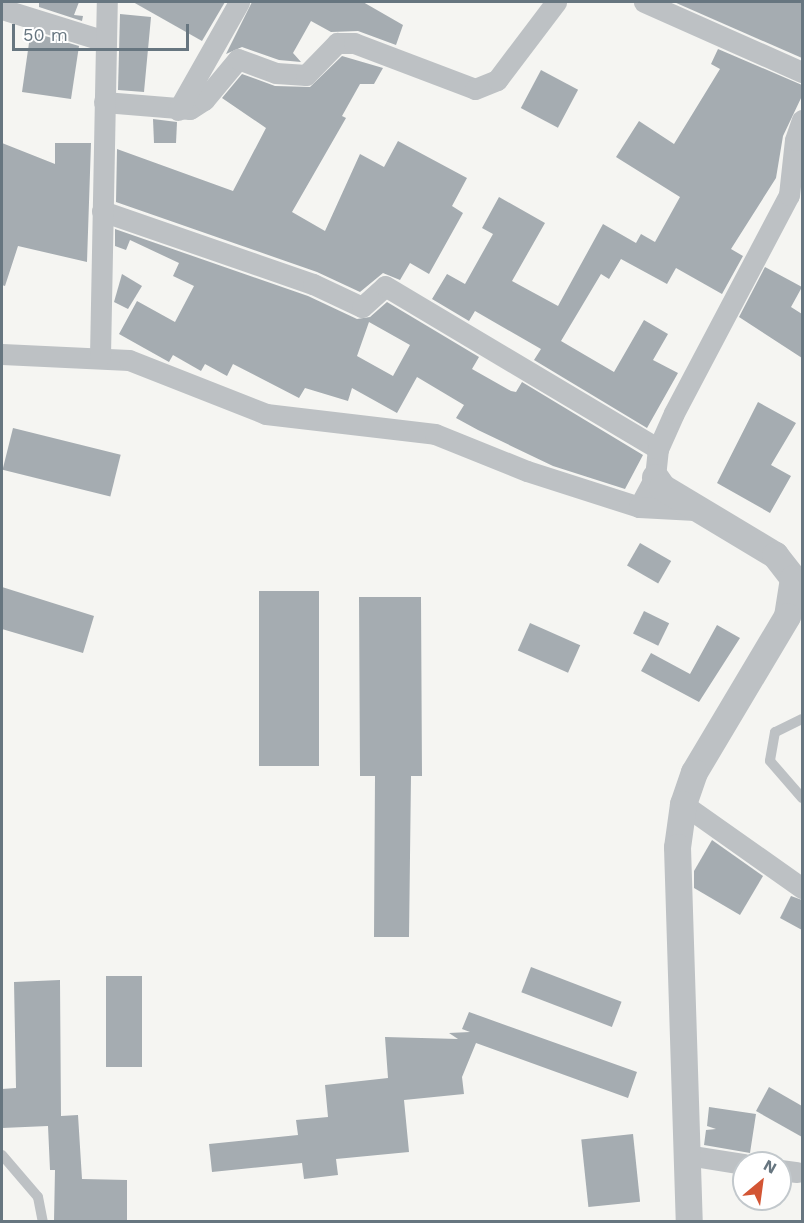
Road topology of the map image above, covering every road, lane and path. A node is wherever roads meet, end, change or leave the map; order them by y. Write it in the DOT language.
graph roads {
  1 [pos="107,2"];
  2 [pos="239,2"];
  3 [pos="555,2"];
  4 [pos="644,2"];
  5 [pos="2,9"];
  6 [pos="105,41"];
  7 [pos="802,72"];
  8 [pos="104,102"];
  9 [pos="178,110"];
  10 [pos="802,120"];
  11 [pos="102,211"];
  12 [pos="2,354"];
  13 [pos="100,356"];
  14 [pos="658,449"];
  15 [pos="655,477"];
  16 [pos="639,507"];
  17 [pos="702,511"];
  18 [pos="798,580"];
  19 [pos="802,719"];
  20 [pos="802,798"];
  21 [pos="683,804"];
  22 [pos="802,888"];
  23 [pos="2,1155"];
  24 [pos="687,1155"];
  25 [pos="732,1162"];
  26 [pos="44,1221"];
  27 [pos="689,1221"];
  1 -- 6 [label="street"];
  2 -- 9 [label="street"];
  3 -- 9 [label="street"];
  4 -- 7 [label="street"];
  5 -- 6 [label="street"];
  6 -- 8 [label="street"];
  8 -- 9 [label="street"];
  8 -- 11 [label="street"];
  10 -- 14 [label="street"];
  11 -- 13 [label="street"];
  11 -- 14 [label="street"];
  12 -- 13 [label="street"];
  13 -- 16 [label="street"];
  14 -- 15 [label="street"];
  15 -- 16 [label="street"];
  15 -- 17 [label="street"];
  16 -- 17 [label="street"];
  17 -- 18 [label="street"];
  18 -- 21 [label="street"];
  19 -- 20 [label="lane"];
  21 -- 22 [label="street"];
  21 -- 24 [label="street"];
  23 -- 26 [label="lane"];
  24 -- 25 [label="street"];
  24 -- 27 [label="street"];
}
